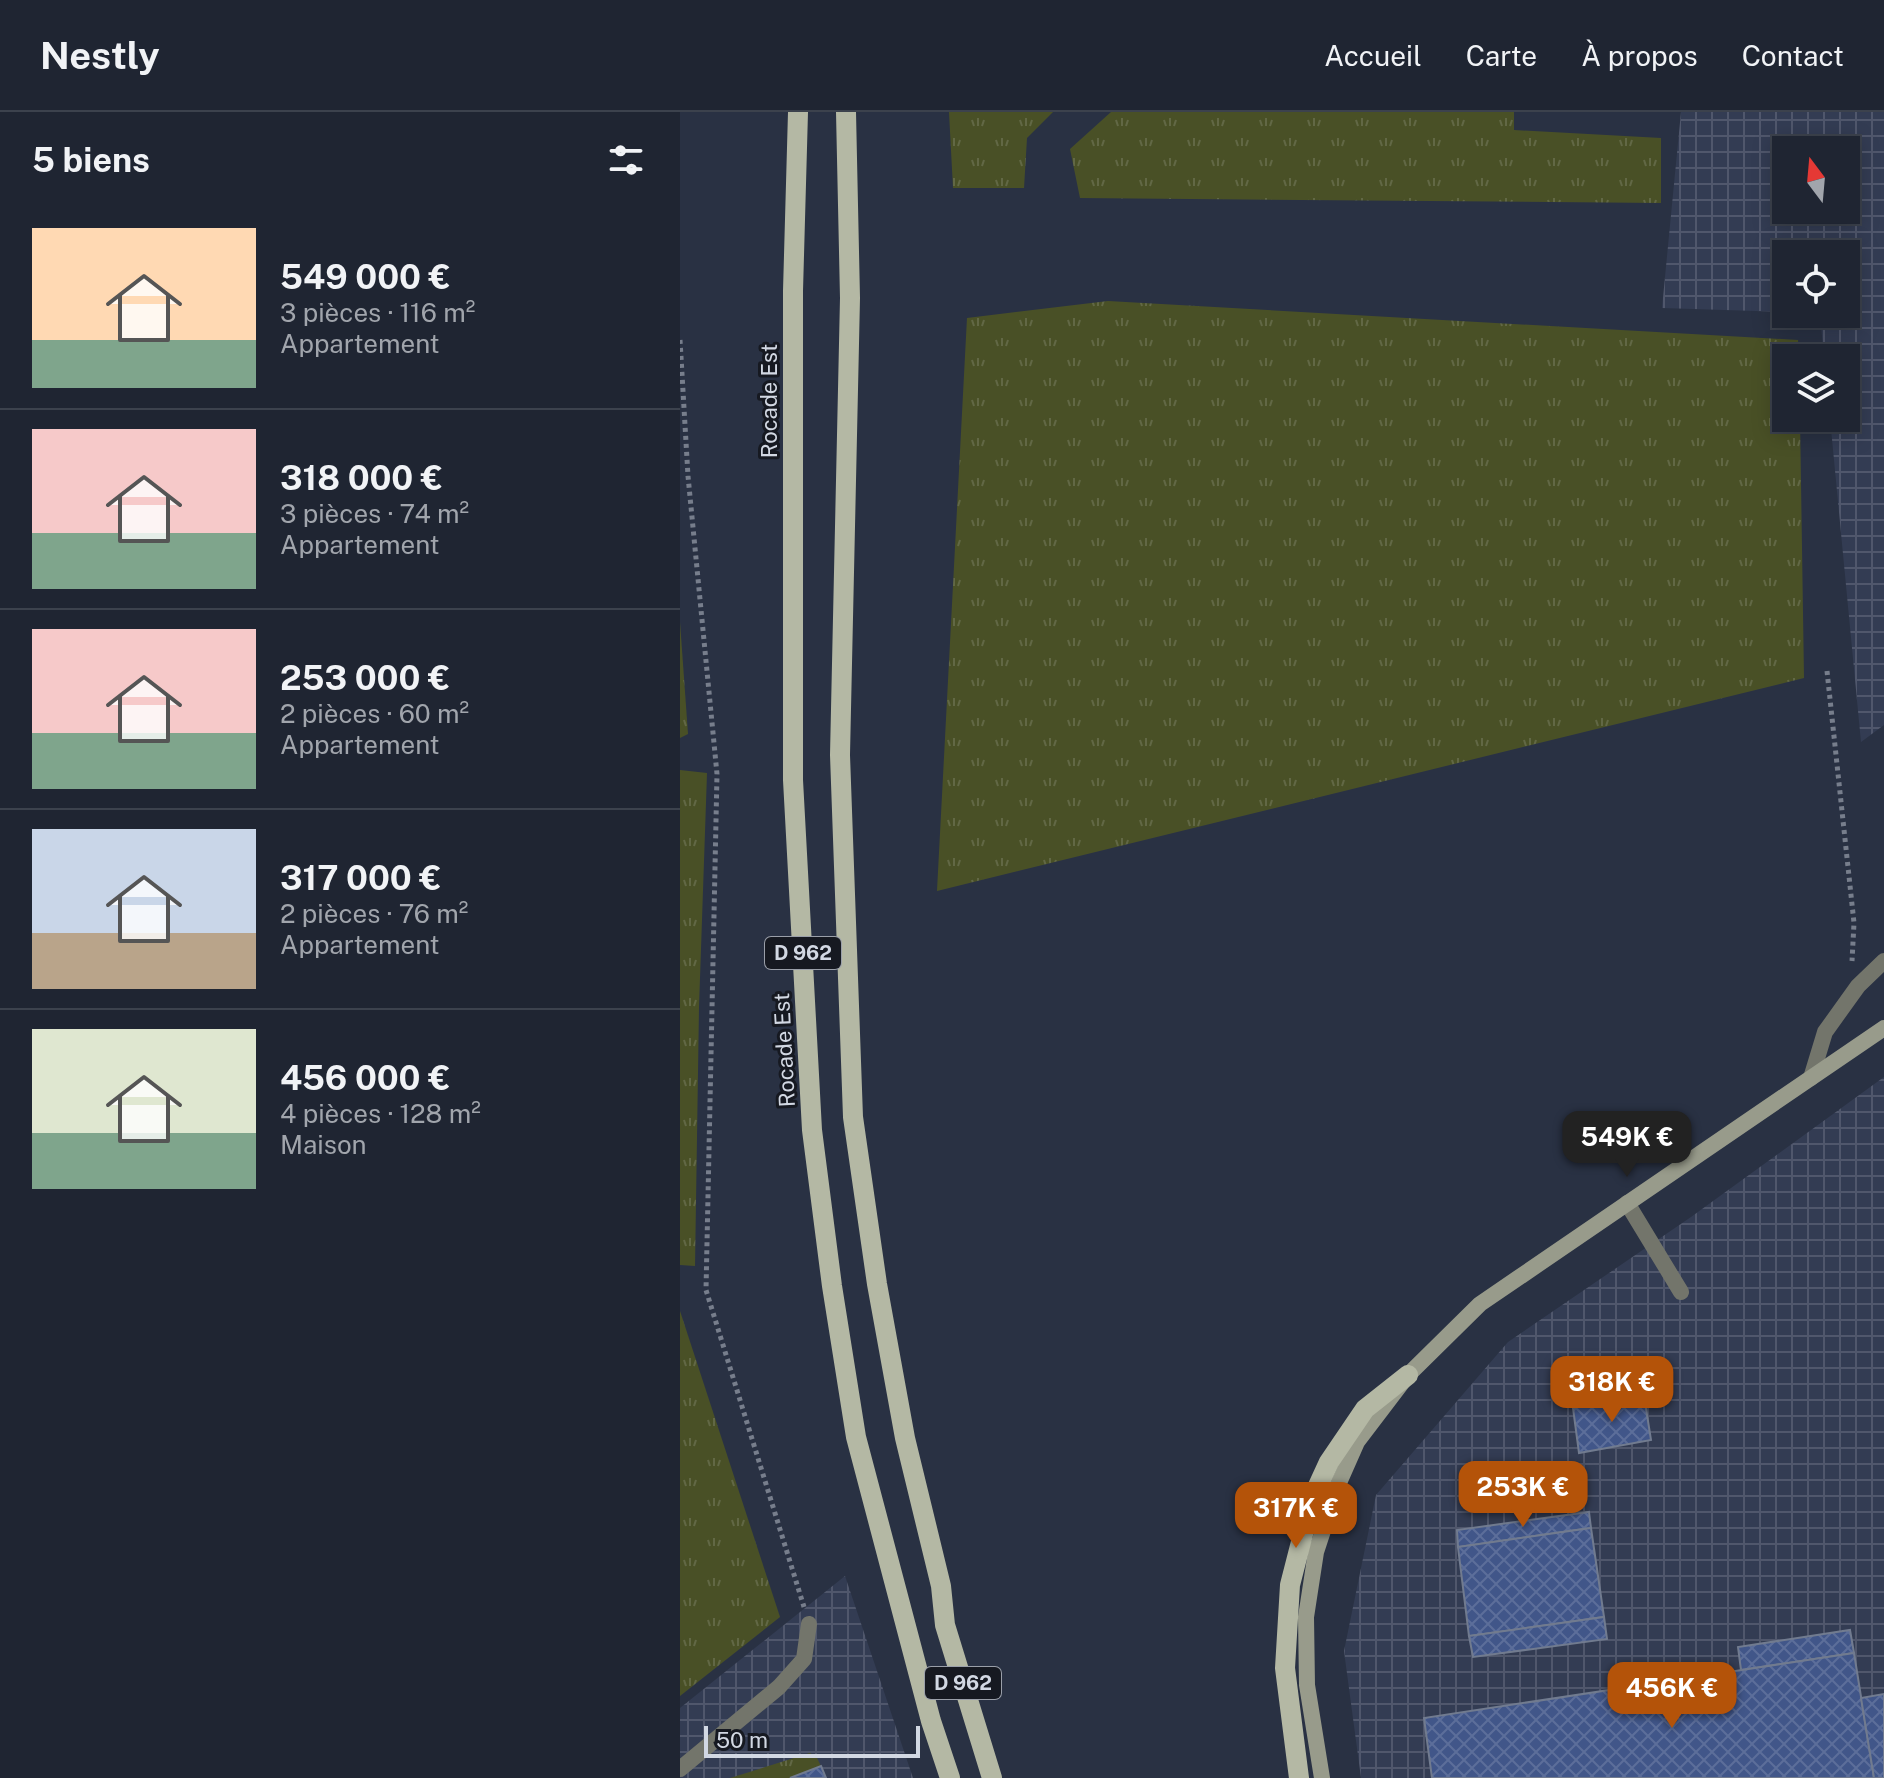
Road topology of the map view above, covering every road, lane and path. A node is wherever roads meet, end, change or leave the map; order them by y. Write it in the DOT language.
graph roads {
  1 [pos="798,112"];
  2 [pos="846,112"];
  3 [pos="680,340"];
  4 [pos="1827,671"];
  5 [pos="1884,961"];
  6 [pos="1858,986"];
  7 [pos="1884,1028"];
  8 [pos="1811,1078"];
  9 [pos="1627,1203"];
  10 [pos="1681,1292"];
  11 [pos="1408,1375"];
  12 [pos="941,1586"];
  13 [pos="809,1624"];
  14 [pos="680,1769"];
  15 [pos="950,1778"];
  16 [pos="992,1778"];
  17 [pos="1006,1778"];
  18 [pos="1299,1778"];
  19 [pos="1322,1778"];
  1 -- 15 [label="main road, Rocade Est / D 962"];
  2 -- 12 [label="main road, D 962"];
  3 -- 13 [label="path"];
  4 -- 6 [label="path"];
  5 -- 6 [label="street"];
  6 -- 8 [label="street"];
  7 -- 8 [label="main road"];
  8 -- 9 [label="main road"];
  9 -- 10 [label="street"];
  9 -- 11 [label="main road"];
  11 -- 18 [label="main road"];
  11 -- 19 [label="main road"];
  12 -- 16 [label="main road, D 962"];
  12 -- 17 [label="main road"];
  13 -- 14 [label="street"];
}
